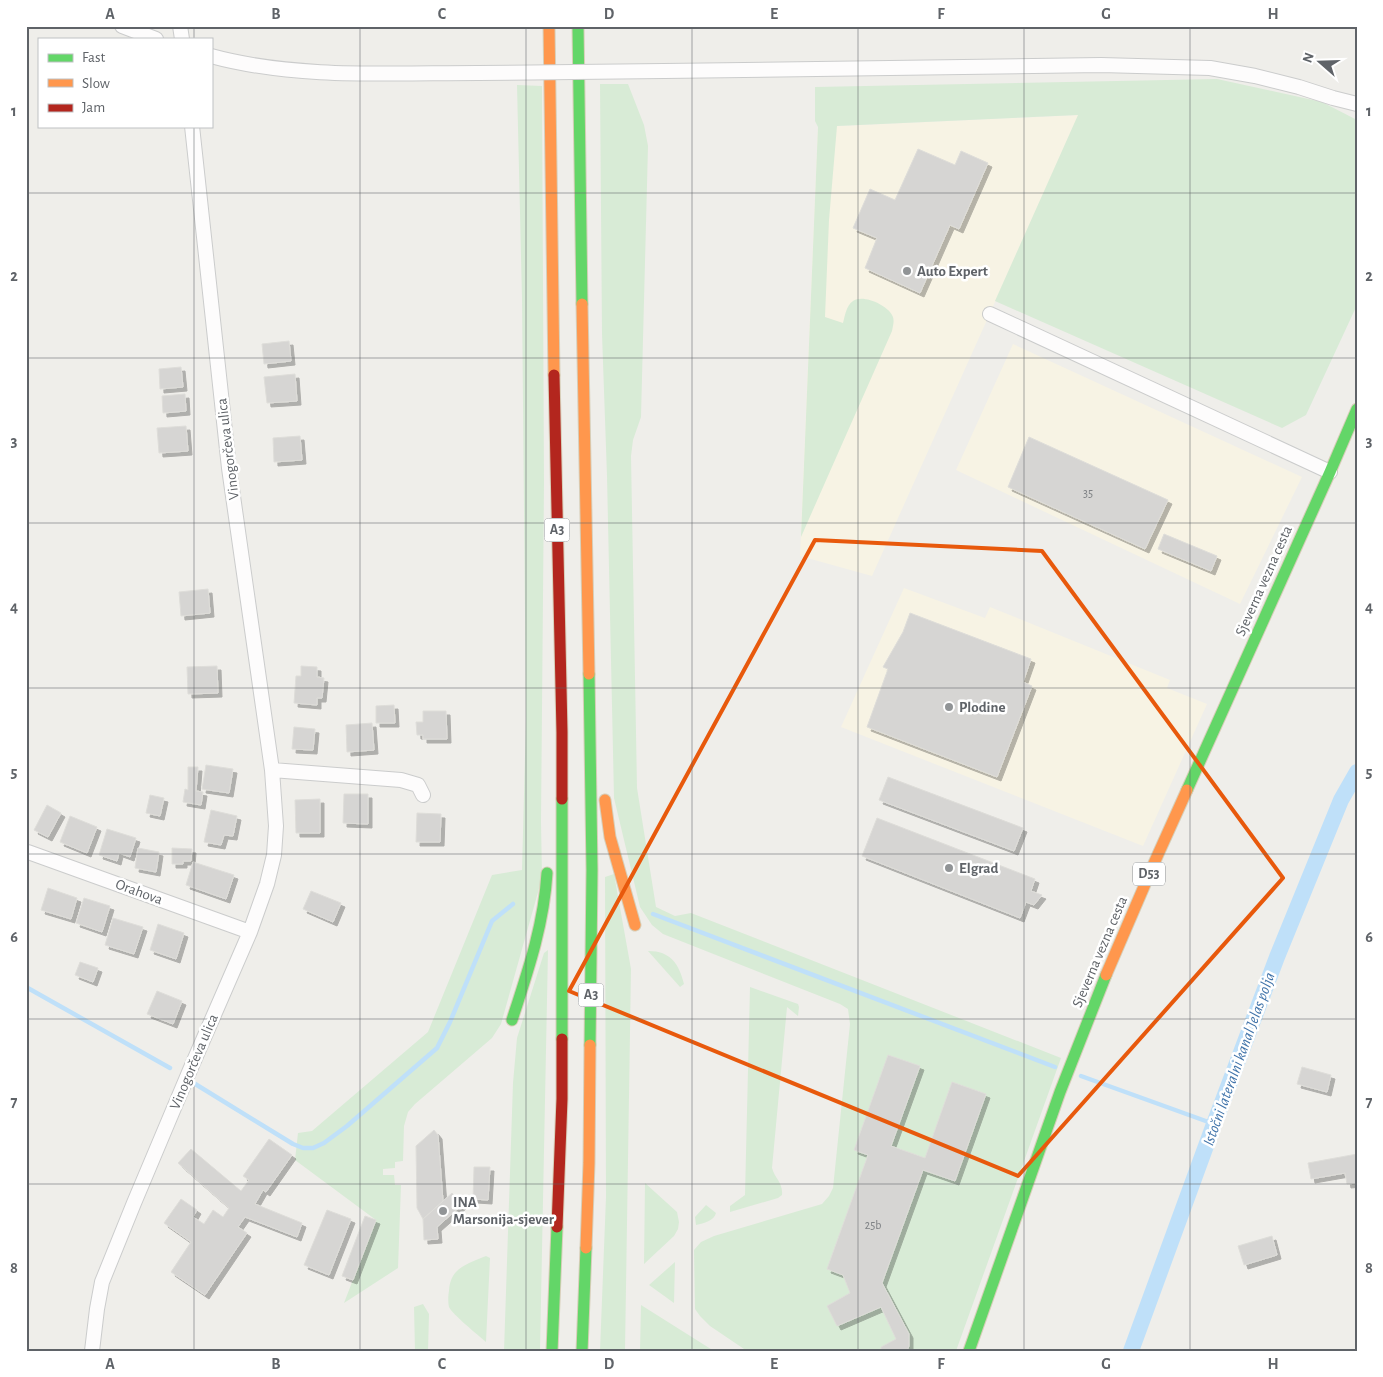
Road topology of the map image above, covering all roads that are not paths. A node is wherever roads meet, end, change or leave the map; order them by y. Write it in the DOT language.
graph roads {
  1 [pos="122,26"];
  2 [pos="549,26"];
  3 [pos="578,26"];
  4 [pos="153,38"];
  5 [pos="212,56"];
  6 [pos="1333,98"];
  7 [pos="1357,104"];
  8 [pos="1357,111"];
  9 [pos="192,128"];
  10 [pos="990,314"];
  11 [pos="1357,409"];
  12 [pos="1330,472"];
  13 [pos="589,638"];
  14 [pos="600,673"];
  15 [pos="562,732"];
  16 [pos="272,770"];
  17 [pos="551,772"];
  18 [pos="604,790"];
  19 [pos="423,795"];
  20 [pos="28,852"];
  21 [pos="548,866"];
  22 [pos="635,925"];
  23 [pos="250,932"];
  24 [pos="512,1020"];
  25 [pos="92,1351"];
  26 [pos="552,1351"];
  27 [pos="582,1351"];
  28 [pos="969,1351"];
  1 -- 4 [label="street"];
  2 -- 15 [label="main road, A3"];
  3 -- 13 [label="main road, A3"];
  5 -- 6 [label="street, bridge"];
  6 -- 7 [label="street"];
  6 -- 8 [label="street"];
  9 -- 16 [label="street, Vinogorčeva ulica"];
  10 -- 12 [label="street"];
  11 -- 12 [label="main road, Sjeverna vezna cesta / D53"];
  12 -- 28 [label="main road, Sjeverna vezna cesta / D53"];
  13 -- 14 [label="main road"];
  13 -- 27 [label="main road, A3"];
  15 -- 17 [label="main road"];
  15 -- 26 [label="main road, A3"];
  16 -- 19 [label="street"];
  16 -- 23 [label="street, Vinogorčeva ulica"];
  18 -- 22 [label="main road"];
  20 -- 23 [label="street, Orahova"];
  21 -- 24 [label="main road"];
  23 -- 25 [label="street, Vinogorčeva ulica"];
}
